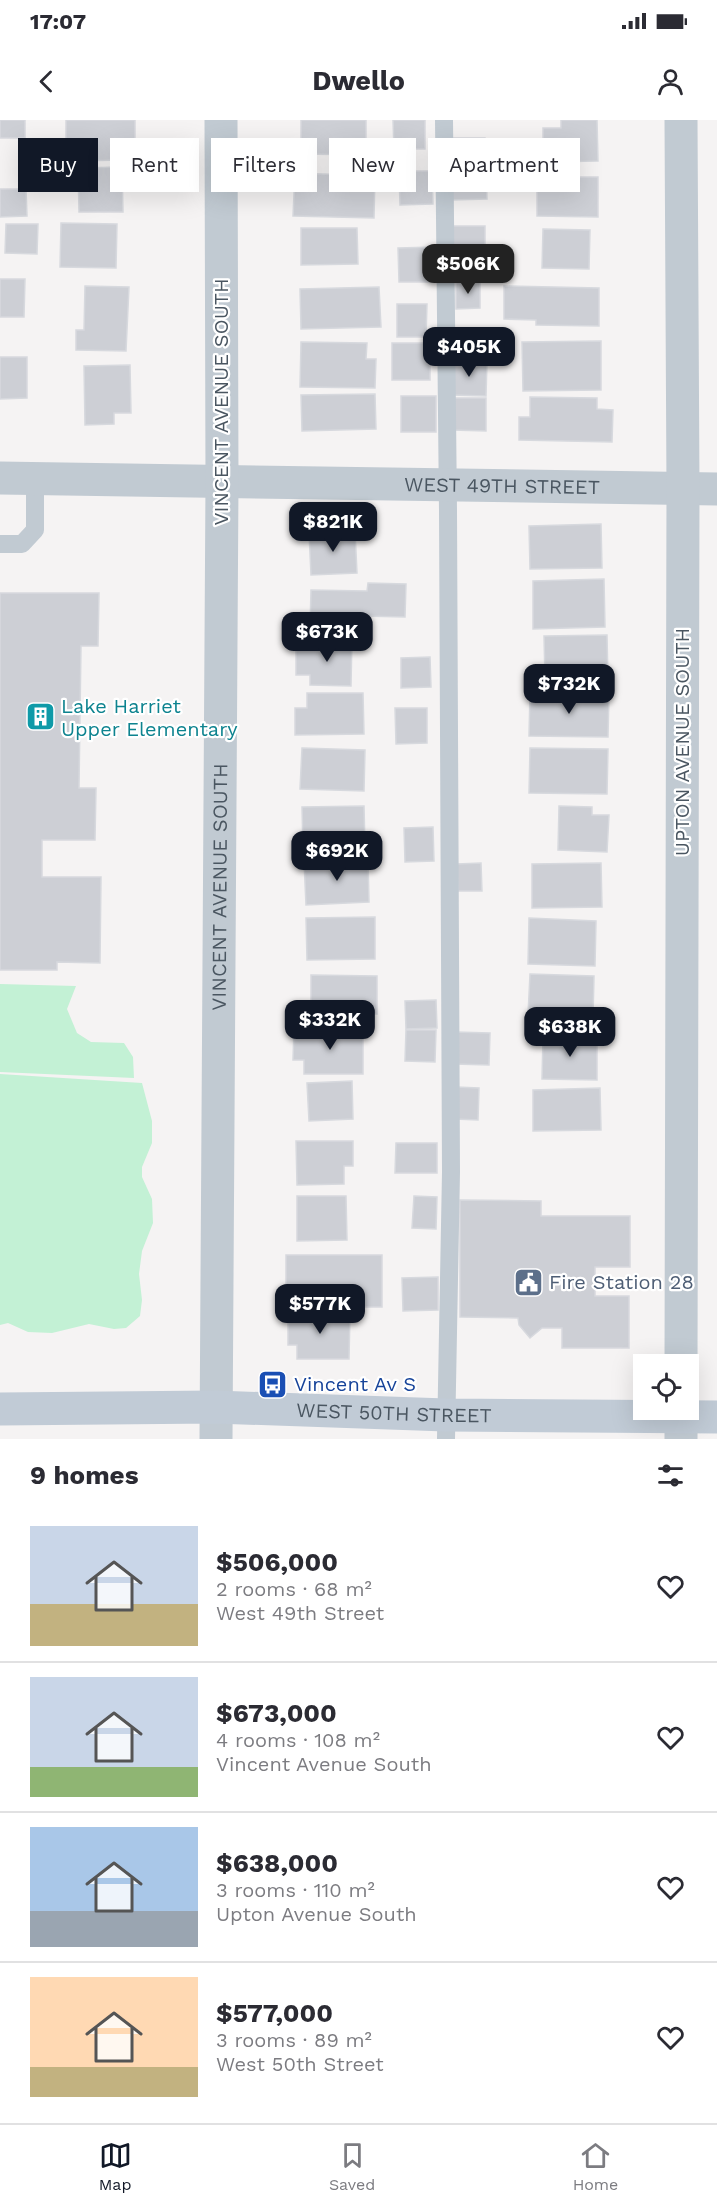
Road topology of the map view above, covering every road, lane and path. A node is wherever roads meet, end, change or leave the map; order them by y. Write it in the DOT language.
graph roads {
  1 [pos="221,120"];
  2 [pos="444,120"];
  3 [pos="681,120"];
  4 [pos="0,478"];
  5 [pos="35,479"];
  6 [pos="222,482"];
  7 [pos="448,485"];
  8 [pos="683,488"];
  9 [pos="717,489"];
  10 [pos="0,544"];
  11 [pos="681,1354"];
  12 [pos="0,1409"];
  13 [pos="717,1418"];
  14 [pos="681,1422"];
  15 [pos="216,1423"];
  16 [pos="446,1427"];
  1 -- 6 [label="street, VINCENT AVENUE SOUTH"];
  2 -- 7 [label="lane"];
  3 -- 8 [label="street, UPTON AVENUE SOUTH"];
  4 -- 5 [label="street, WEST 49TH STREET"];
  5 -- 6 [label="street, WEST 49TH STREET"];
  5 -- 10 [label="lane"];
  6 -- 7 [label="street, WEST 49TH STREET"];
  6 -- 15 [label="street, VINCENT AVENUE SOUTH"];
  7 -- 8 [label="street, WEST 49TH STREET"];
  7 -- 16 [label="lane"];
  8 -- 9 [label="street, WEST 49TH STREET"];
  8 -- 11 [label="street, UPTON AVENUE SOUTH"];
  12 -- 15 [label="main road, WEST 50TH STREET"];
  13 -- 14 [label="main road, WEST 50TH STREET"];
  14 -- 16 [label="main road, WEST 50TH STREET"];
  15 -- 16 [label="main road, WEST 50TH STREET"];
}
